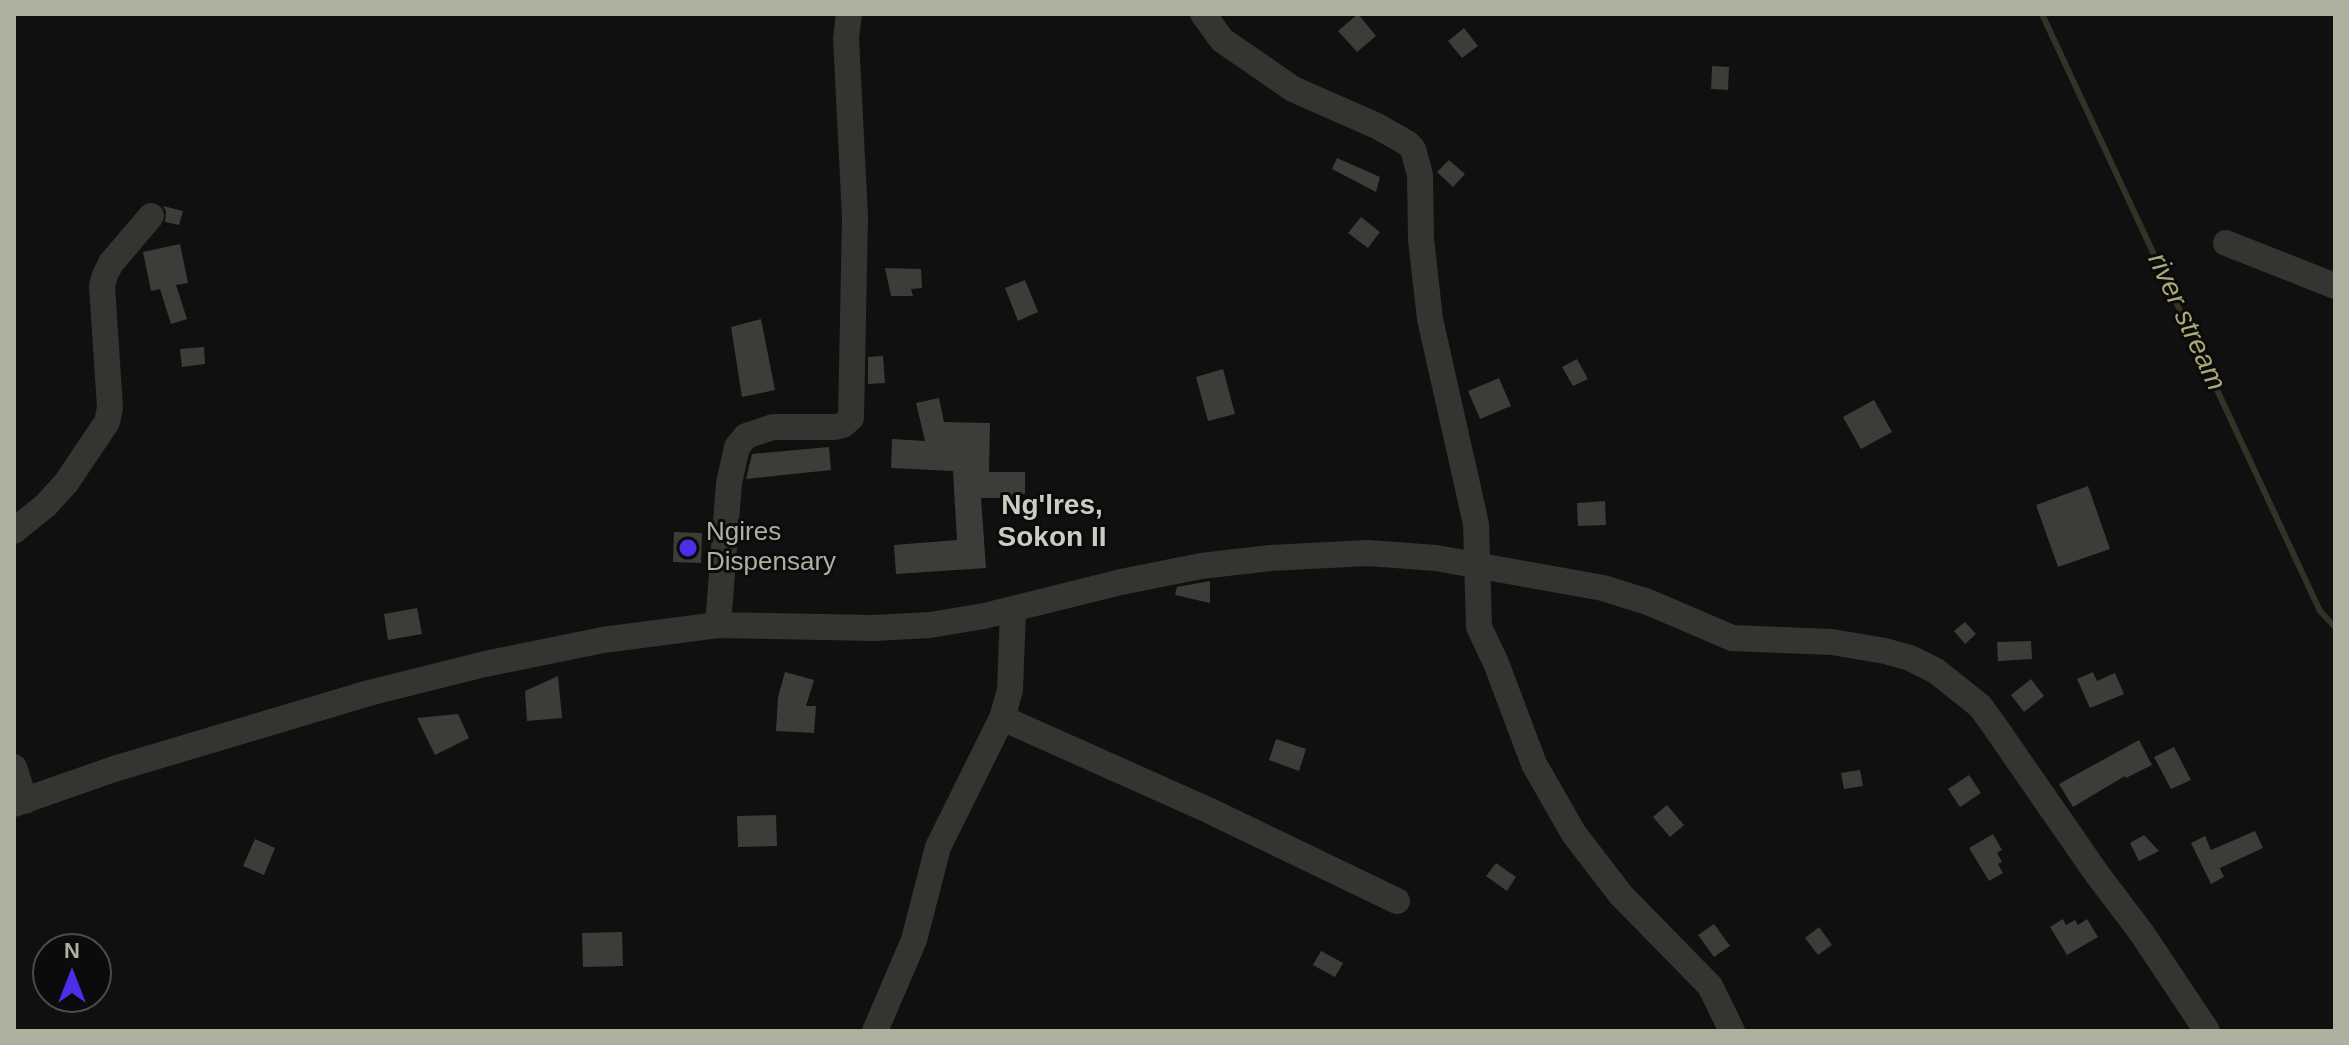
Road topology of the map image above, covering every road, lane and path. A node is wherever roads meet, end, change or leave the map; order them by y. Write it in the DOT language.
graph roads {
  1 [pos="849,14"];
  2 [pos="1203,14"];
  3 [pos="151,216"];
  4 [pos="2226,243"];
  5 [pos="2335,286"];
  6 [pos="14,531"];
  7 [pos="1479,564"];
  8 [pos="1013,610"];
  9 [pos="718,625"];
  10 [pos="1002,718"];
  11 [pos="14,767"];
  12 [pos="19,803"];
  13 [pos="1397,901"];
  14 [pos="875,1031"];
  15 [pos="1732,1031"];
  16 [pos="2207,1031"];
  1 -- 9 [label="street"];
  2 -- 7 [label="street"];
  3 -- 6 [label="street"];
  4 -- 5 [label="street"];
  7 -- 8 [label="street"];
  7 -- 15 [label="street"];
  7 -- 16 [label="street"];
  8 -- 9 [label="street"];
  8 -- 10 [label="street"];
  9 -- 12 [label="street"];
  10 -- 13 [label="street"];
  10 -- 14 [label="street"];
  11 -- 12 [label="street"];
}
